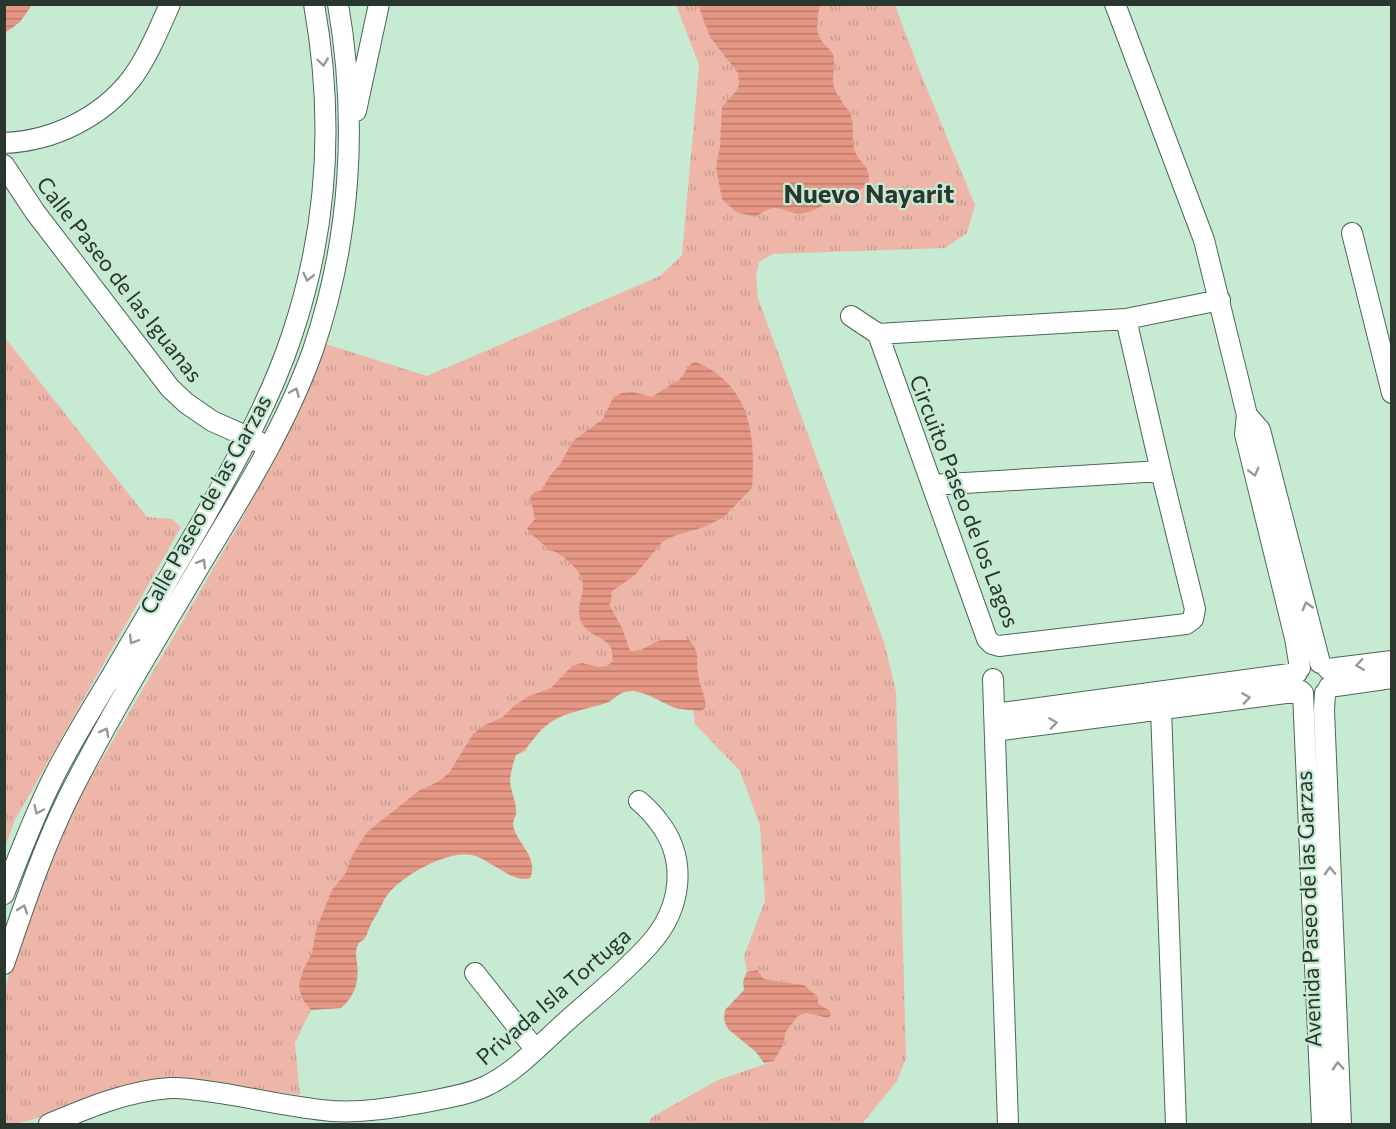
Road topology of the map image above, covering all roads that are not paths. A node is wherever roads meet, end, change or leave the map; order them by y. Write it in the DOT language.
graph roads {
  1 [pos="170,4"];
  2 [pos="314,4"];
  3 [pos="338,4"];
  4 [pos="379,4"];
  5 [pos="1115,4"];
  6 [pos="350,140"];
  7 [pos="4,143"];
  8 [pos="4,165"];
  9 [pos="1352,233"];
  10 [pos="315,245"];
  11 [pos="339,250"];
  12 [pos="1220,300"];
  13 [pos="851,316"];
  14 [pos="1126,319"];
  15 [pos="878,334"];
  16 [pos="1392,393"];
  17 [pos="1247,415"];
  18 [pos="249,437"];
  19 [pos="270,447"];
  20 [pos="1161,471"];
  21 [pos="932,485"];
  22 [pos="1392,661"];
  23 [pos="1325,678"];
  24 [pos="1392,678"];
  25 [pos="993,679"];
  26 [pos="1300,681"];
  27 [pos="1160,700"];
  28 [pos="994,722"];
  29 [pos="639,801"];
  30 [pos="4,894"];
  31 [pos="4,964"];
  32 [pos="475,973"];
  33 [pos="536,1049"];
  34 [pos="49,1125"];
  35 [pos="1008,1125"];
  36 [pos="1176,1125"];
  37 [pos="1322,1125"];
  38 [pos="1341,1125"];
  1 -- 7 [label="street"];
  2 -- 10 [label="street, Calle Paseo de las Garzas, one-way"];
  3 -- 6 [label="street, Calle Paseo de las Garzas"];
  4 -- 6 [label="street"];
  5 -- 12 [label="street, Avenida Paseo de las Garzas"];
  6 -- 11 [label="street, Calle Paseo de las Garzas"];
  8 -- 18 [label="street, Calle Paseo de las Iguanas"];
  9 -- 16 [label="street"];
  10 -- 11 [label="street"];
  10 -- 18 [label="street, Calle Paseo de las Garzas, one-way"];
  19 -- 11 [label="street, Calle Paseo de las Garzas, one-way"];
  12 -- 14 [label="street"];
  12 -- 17 [label="street, Avenida Paseo de las Garzas"];
  13 -- 15 [label="street"];
  14 -- 15 [label="street"];
  14 -- 20 [label="street, Circuito Paseo de los Lagos"];
  15 -- 21 [label="street, Circuito Paseo de los Lagos"];
  23 -- 17 [label="street, Avenida Paseo de las Garzas, one-way"];
  17 -- 26 [label="street, Avenida Paseo de las Garzas, one-way"];
  18 -- 19 [label="street, Calle Paseo de las Iguanas"];
  18 -- 30 [label="street, Calle Paseo de las Garzas, one-way"];
  31 -- 19 [label="street, Calle Paseo de las Garzas, one-way"];
  20 -- 21 [label="street"];
  20 -- 21 [label="street, Circuito Paseo de los Lagos"];
  22 -- 23 [label="street, one-way"];
  23 -- 24 [label="street"];
  23 -- 26 [label="street"];
  23 -- 26 [label="street"];
  38 -- 23 [label="street, Avenida Paseo de las Garzas, one-way"];
  25 -- 28 [label="street"];
  26 -- 27 [label="street"];
  26 -- 37 [label="street, Avenida Paseo de las Garzas"];
  27 -- 28 [label="street"];
  27 -- 36 [label="street"];
  28 -- 35 [label="street"];
  29 -- 33 [label="street, Privada Isla Tortuga"];
  32 -- 33 [label="street"];
  33 -- 34 [label="street, Privada Isla Tortuga"];
}
